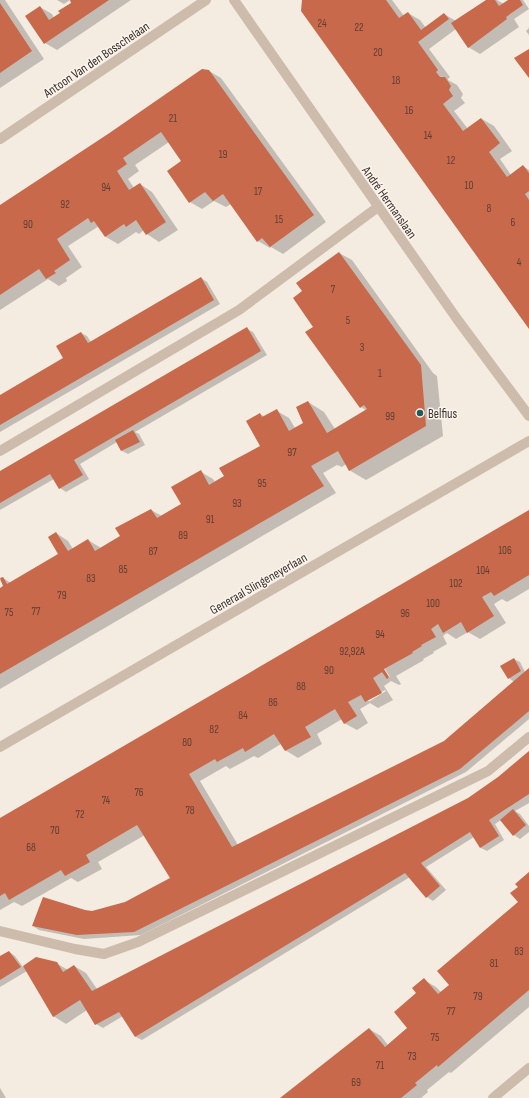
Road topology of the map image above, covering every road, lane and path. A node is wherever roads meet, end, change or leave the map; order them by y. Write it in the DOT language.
graph roads {
  1 [pos="206,0"];
  2 [pos="234,0"];
  3 [pos="0,139"];
  4 [pos="378,207"];
  5 [pos="529,416"];
  6 [pos="529,441"];
  7 [pos="0,451"];
  8 [pos="529,737"];
  9 [pos="0,747"];
  10 [pos="0,931"];
  11 [pos="529,1068"];
  12 [pos="493,1098"];
  1 -- 3 [label="street, Antoon Van den Bosschelaan"];
  2 -- 4 [label="street, André Hermanslaan"];
  4 -- 5 [label="street, André Hermanslaan"];
  4 -- 7 [label="street"];
  6 -- 9 [label="street, Generaal Slingeneyerlaan"];
  8 -- 10 [label="street"];
  11 -- 12 [label="street"];
}
